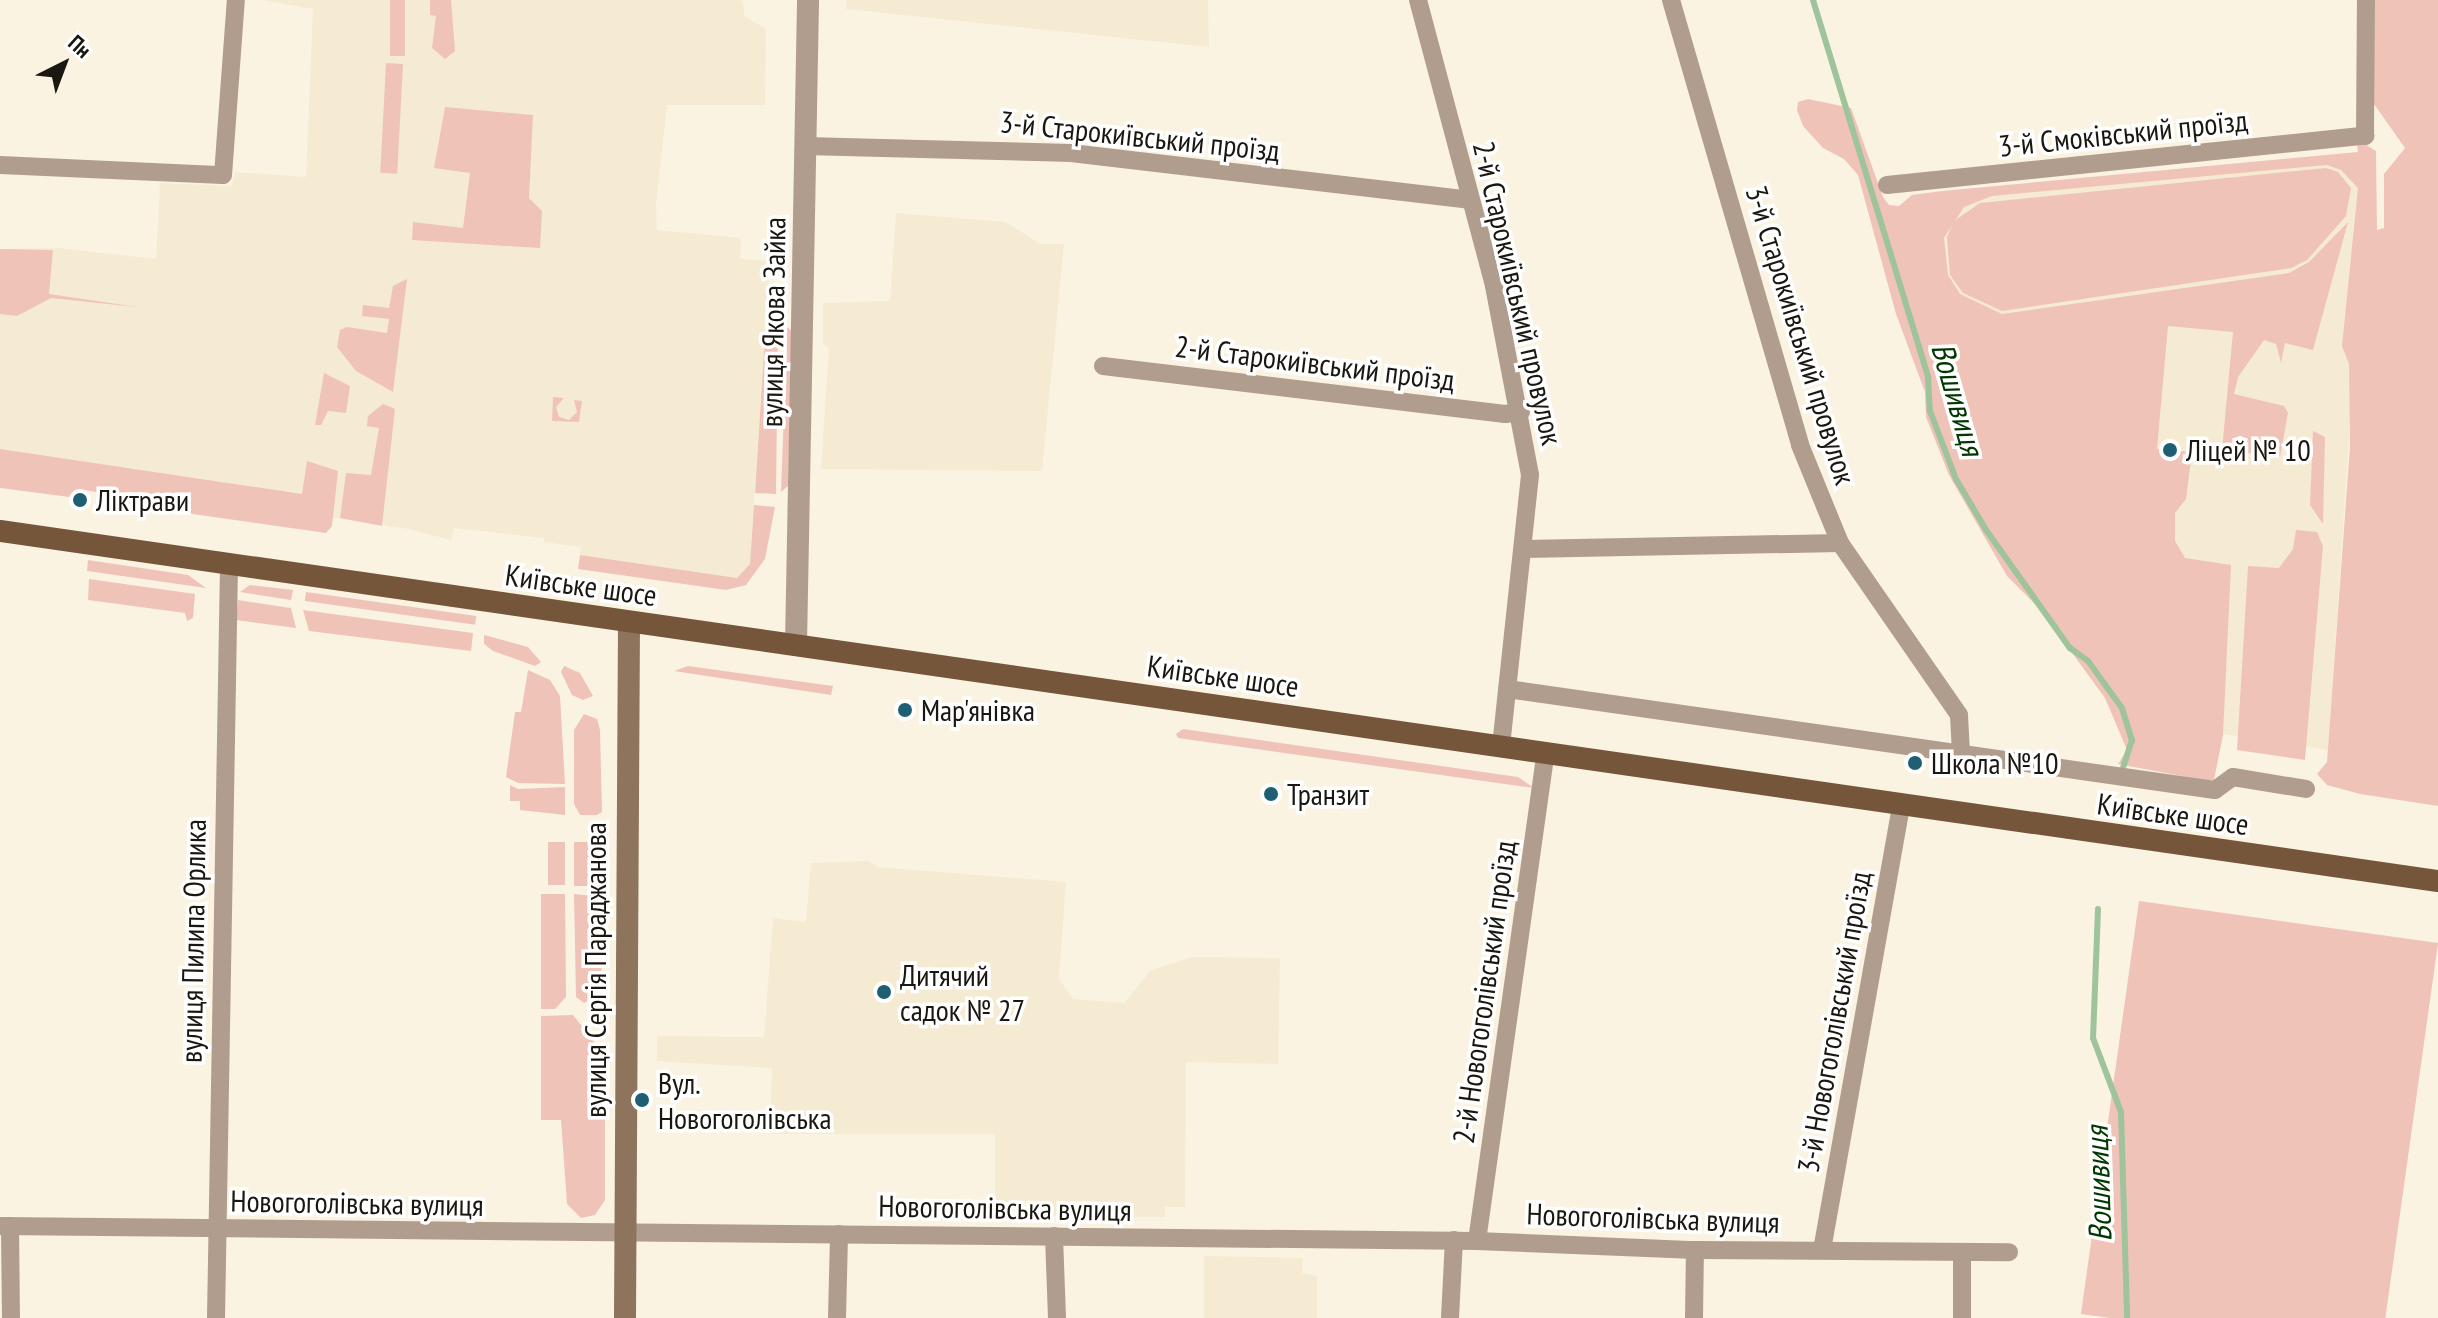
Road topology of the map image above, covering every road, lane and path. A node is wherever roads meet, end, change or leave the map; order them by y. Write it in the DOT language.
graph roads {
  1 [pos="236,0"];
  2 [pos="808,0"];
  3 [pos="1418,0"];
  4 [pos="1671,0"];
  5 [pos="2366,0"];
  6 [pos="805,146"];
  7 [pos="0,165"];
  8 [pos="1887,185"];
  9 [pos="1469,200"];
  10 [pos="1103,366"];
  11 [pos="1521,412"];
  12 [pos="0,531"];
  13 [pos="1840,543"];
  14 [pos="1525,549"];
  15 [pos="229,565"];
  16 [pos="629,622"];
  17 [pos="796,645"];
  18 [pos="1507,689"];
  19 [pos="1501,746"];
  20 [pos="1961,750"];
  21 [pos="1546,752"];
  22 [pos="2306,789"];
  23 [pos="1902,803"];
  24 [pos="2438,881"];
  25 [pos="5,1226"];
  26 [pos="215,1228"];
  27 [pos="625,1233"];
  28 [pos="839,1234"];
  29 [pos="1054,1236"];
  30 [pos="1454,1240"];
  31 [pos="1477,1241"];
  32 [pos="1695,1250"];
  33 [pos="1822,1250"];
  34 [pos="2009,1252"];
  35 [pos="1962,1253"];
  36 [pos="11,1318"];
  37 [pos="216,1318"];
  38 [pos="625,1318"];
  39 [pos="837,1318"];
  40 [pos="1057,1318"];
  41 [pos="1450,1318"];
  42 [pos="1694,1318"];
  43 [pos="1962,1318"];
  1 -- 7 [label="street"];
  2 -- 6 [label="street, вулиця Якова Зайка"];
  3 -- 9 [label="street, 2-й Старокиївський провулок"];
  4 -- 13 [label="street, 3-й Старокиївський провулок"];
  5 -- 8 [label="street, 3-й Смоківський проїзд"];
  6 -- 9 [label="street, 3-й Старокиївський проїзд"];
  6 -- 17 [label="street, вулиця Якова Зайка"];
  9 -- 11 [label="street, 2-й Старокиївський провулок"];
  10 -- 11 [label="street, 2-й Старокиївський проїзд"];
  11 -- 14 [label="street, 2-й Старокиївський провулок"];
  12 -- 15 [label="main road, Київське шосе"];
  13 -- 14 [label="street"];
  13 -- 20 [label="street, 3-й Старокиївський провулок"];
  14 -- 18 [label="street, 2-й Старокиївський провулок"];
  15 -- 16 [label="main road, Київське шосе"];
  15 -- 26 [label="street, вулиця Пилипа Орлика"];
  16 -- 17 [label="main road, Київське шосе"];
  16 -- 27 [label="main road, вулиця Сергія Параджанова"];
  17 -- 19 [label="main road, Київське шосе"];
  18 -- 19 [label="street, 2-й Старокиївський провулок"];
  18 -- 20 [label="street"];
  19 -- 21 [label="main road, Київське шосе"];
  20 -- 22 [label="street"];
  21 -- 23 [label="main road, Київське шосе"];
  21 -- 31 [label="street, 2-й Новогоголівський проїзд"];
  23 -- 24 [label="main road, Київське шосе"];
  23 -- 33 [label="street, 3-й Новогоголівський проїзд"];
  25 -- 26 [label="street, Новогоголівська вулиця"];
  25 -- 36 [label="street"];
  26 -- 27 [label="street, Новогоголівська вулиця"];
  26 -- 37 [label="street, вулиця Пилипа Орлика"];
  27 -- 28 [label="street, Новогоголівська вулиця"];
  27 -- 38 [label="main road, вулиця Сергія Параджанова"];
  28 -- 29 [label="street, Новогоголівська вулиця"];
  28 -- 39 [label="street"];
  29 -- 30 [label="street, Новогоголівська вулиця"];
  29 -- 40 [label="street"];
  30 -- 31 [label="street, Новогоголівська вулиця"];
  30 -- 41 [label="street"];
  31 -- 32 [label="street, Новогоголівська вулиця"];
  32 -- 33 [label="street, Новогоголівська вулиця"];
  32 -- 42 [label="street"];
  33 -- 35 [label="street, Новогоголівська вулиця"];
  34 -- 35 [label="street, Новогоголівська вулиця"];
  35 -- 43 [label="street"];
}
